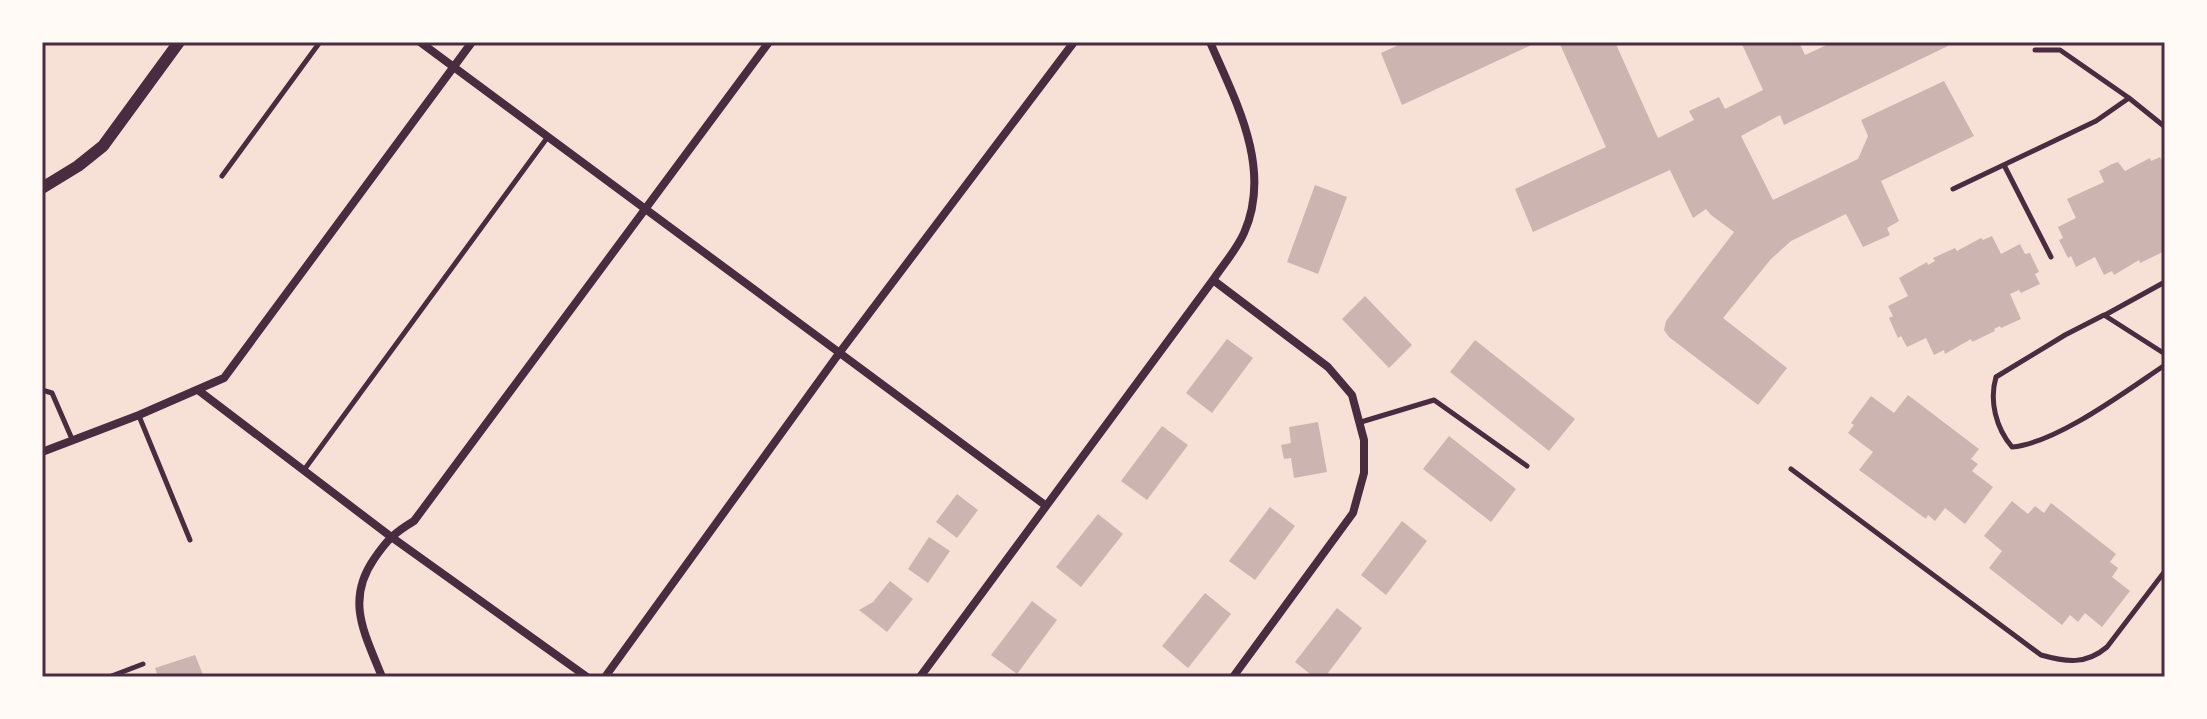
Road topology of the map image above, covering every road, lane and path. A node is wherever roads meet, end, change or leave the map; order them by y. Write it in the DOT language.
graph roads {
  1 [pos="179,42"];
  2 [pos="320,42"];
  3 [pos="420,42"];
  4 [pos="472,42"];
  5 [pos="769,42"];
  6 [pos="1074,42"];
  7 [pos="1210,42"];
  8 [pos="2035,50"];
  9 [pos="454,67"];
  10 [pos="2129,98"];
  11 [pos="2165,127"];
  12 [pos="547,138"];
  13 [pos="2004,165"];
  14 [pos="222,176"];
  15 [pos="42,188"];
  16 [pos="1953,189"];
  17 [pos="644,209"];
  18 [pos="2051,257"];
  19 [pos="1213,280"];
  20 [pos="2163,283"];
  21 [pos="2104,315"];
  22 [pos="840,352"];
  23 [pos="2165,354"];
  24 [pos="2165,365"];
  25 [pos="42,390"];
  26 [pos="198,390"];
  27 [pos="139,415"];
  28 [pos="1361,422"];
  29 [pos="73,440"];
  30 [pos="42,452"];
  31 [pos="1527,466"];
  32 [pos="1791,469"];
  33 [pos="303,471"];
  34 [pos="1045,505"];
  35 [pos="390,536"];
  36 [pos="190,540"];
  37 [pos="2165,571"];
  38 [pos="143,664"];
  39 [pos="109,677"];
  40 [pos="382,677"];
  41 [pos="587,677"];
  42 [pos="605,677"];
  43 [pos="920,677"];
  44 [pos="1233,677"];
  1 -- 15 [label="street"];
  2 -- 14 [label="lane"];
  3 -- 9 [label="street"];
  4 -- 9 [label="street"];
  5 -- 17 [label="street"];
  6 -- 22 [label="street"];
  7 -- 19 [label="street"];
  8 -- 10 [label="lane"];
  9 -- 12 [label="street"];
  9 -- 26 [label="street"];
  10 -- 11 [label="lane"];
  10 -- 13 [label="lane"];
  12 -- 17 [label="street"];
  12 -- 33 [label="lane"];
  13 -- 16 [label="lane"];
  13 -- 18 [label="lane"];
  17 -- 22 [label="street"];
  17 -- 35 [label="street"];
  19 -- 28 [label="street"];
  19 -- 34 [label="street"];
  20 -- 21 [label="lane"];
  21 -- 23 [label="lane"];
  21 -- 24 [label="lane"];
  22 -- 34 [label="street"];
  22 -- 42 [label="street"];
  25 -- 29 [label="lane"];
  26 -- 27 [label="street"];
  26 -- 33 [label="street"];
  27 -- 29 [label="street"];
  27 -- 36 [label="lane"];
  28 -- 31 [label="lane"];
  28 -- 44 [label="street"];
  29 -- 30 [label="street"];
  32 -- 37 [label="lane"];
  33 -- 35 [label="street"];
  34 -- 43 [label="street"];
  35 -- 40 [label="street"];
  35 -- 41 [label="street"];
  38 -- 39 [label="lane"];
}
